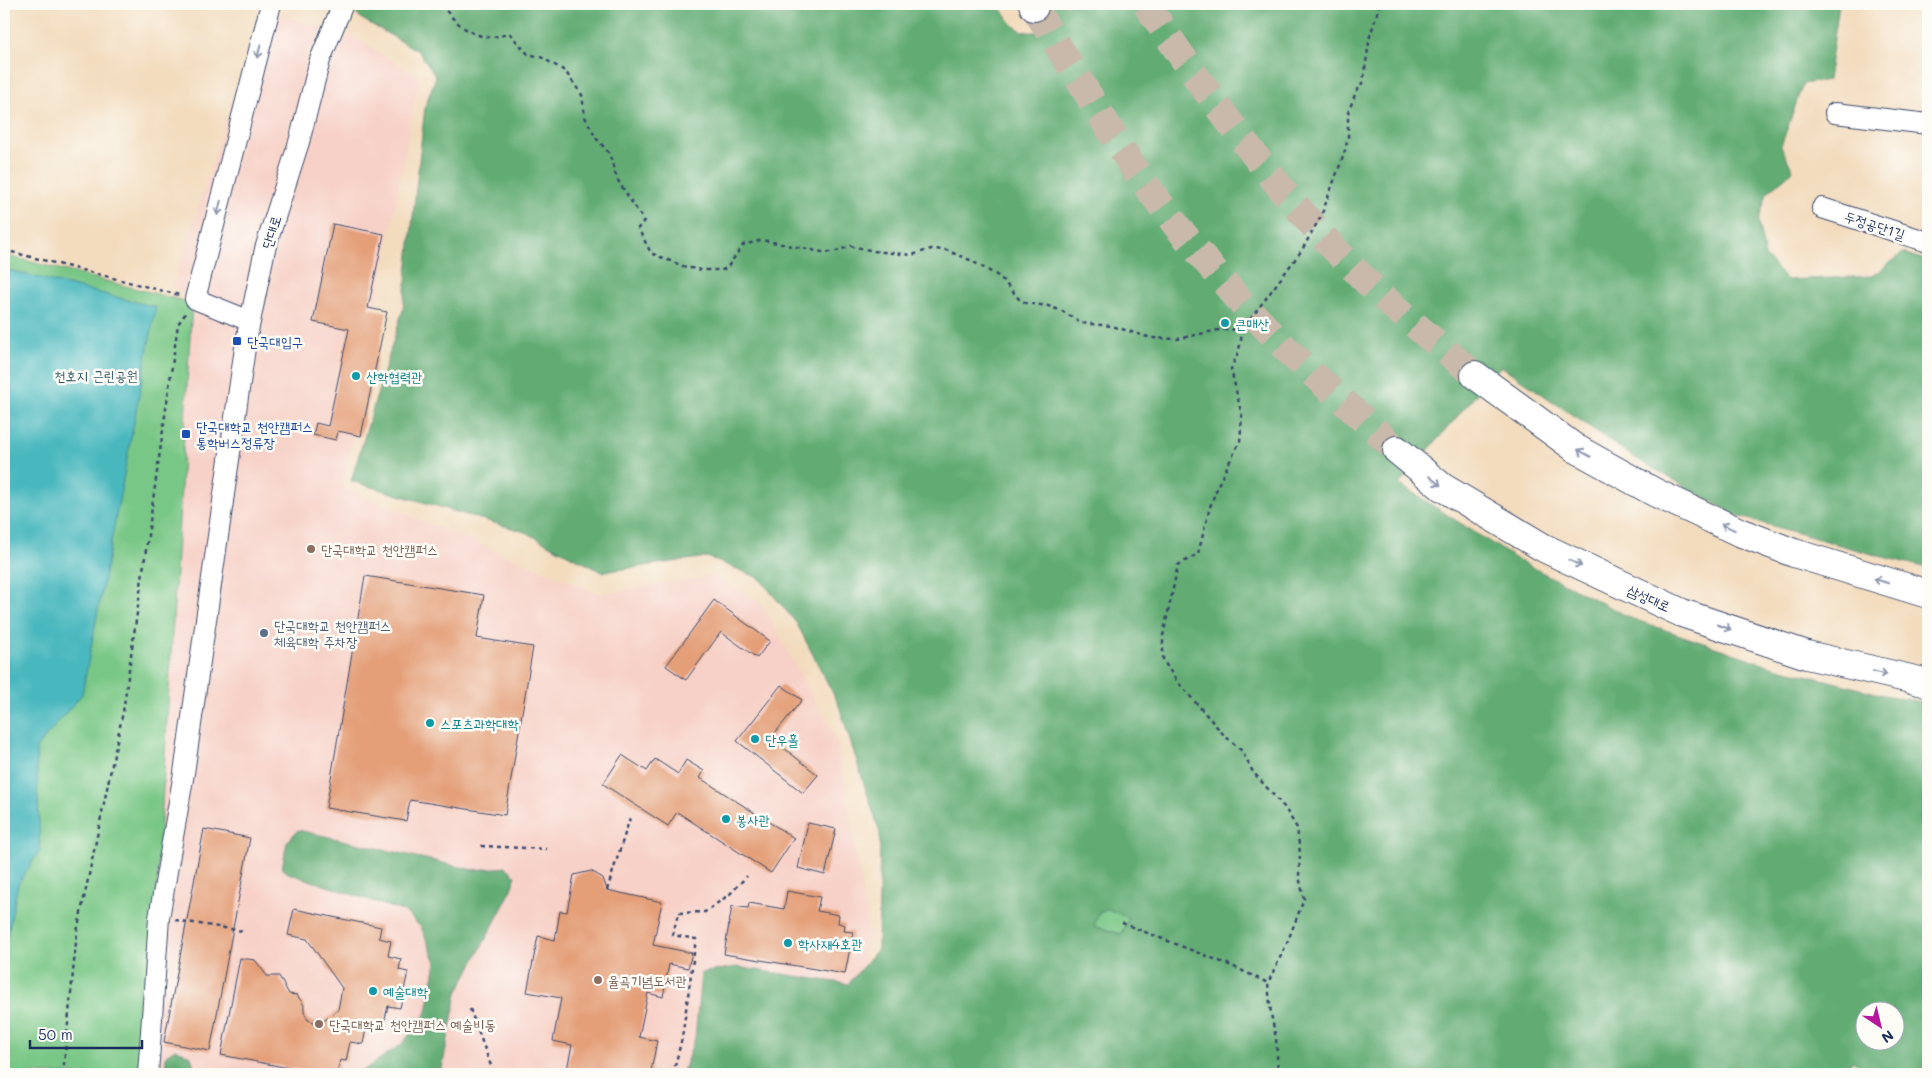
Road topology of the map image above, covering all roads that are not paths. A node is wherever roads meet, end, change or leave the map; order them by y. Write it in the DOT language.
graph roads {
  1 [pos="271,4"];
  2 [pos="343,4"];
  3 [pos="1835,112"];
  4 [pos="1928,124"];
  5 [pos="1822,208"];
  6 [pos="1928,242"];
  7 [pos="250,322"];
  8 [pos="1475,375"];
  9 [pos="1397,450"];
  10 [pos="1928,594"];
  11 [pos="1928,683"];
  12 [pos="148,1074"];
  1 -- 7 [label="street, one-way"];
  2 -- 7 [label="street, 단대로"];
  3 -- 4 [label="street"];
  5 -- 6 [label="street, 두정공단1길"];
  7 -- 12 [label="street, 단대로"];
  10 -- 8 [label="highway, one-way"];
  9 -- 11 [label="highway, 삼성대로, one-way"];
}
